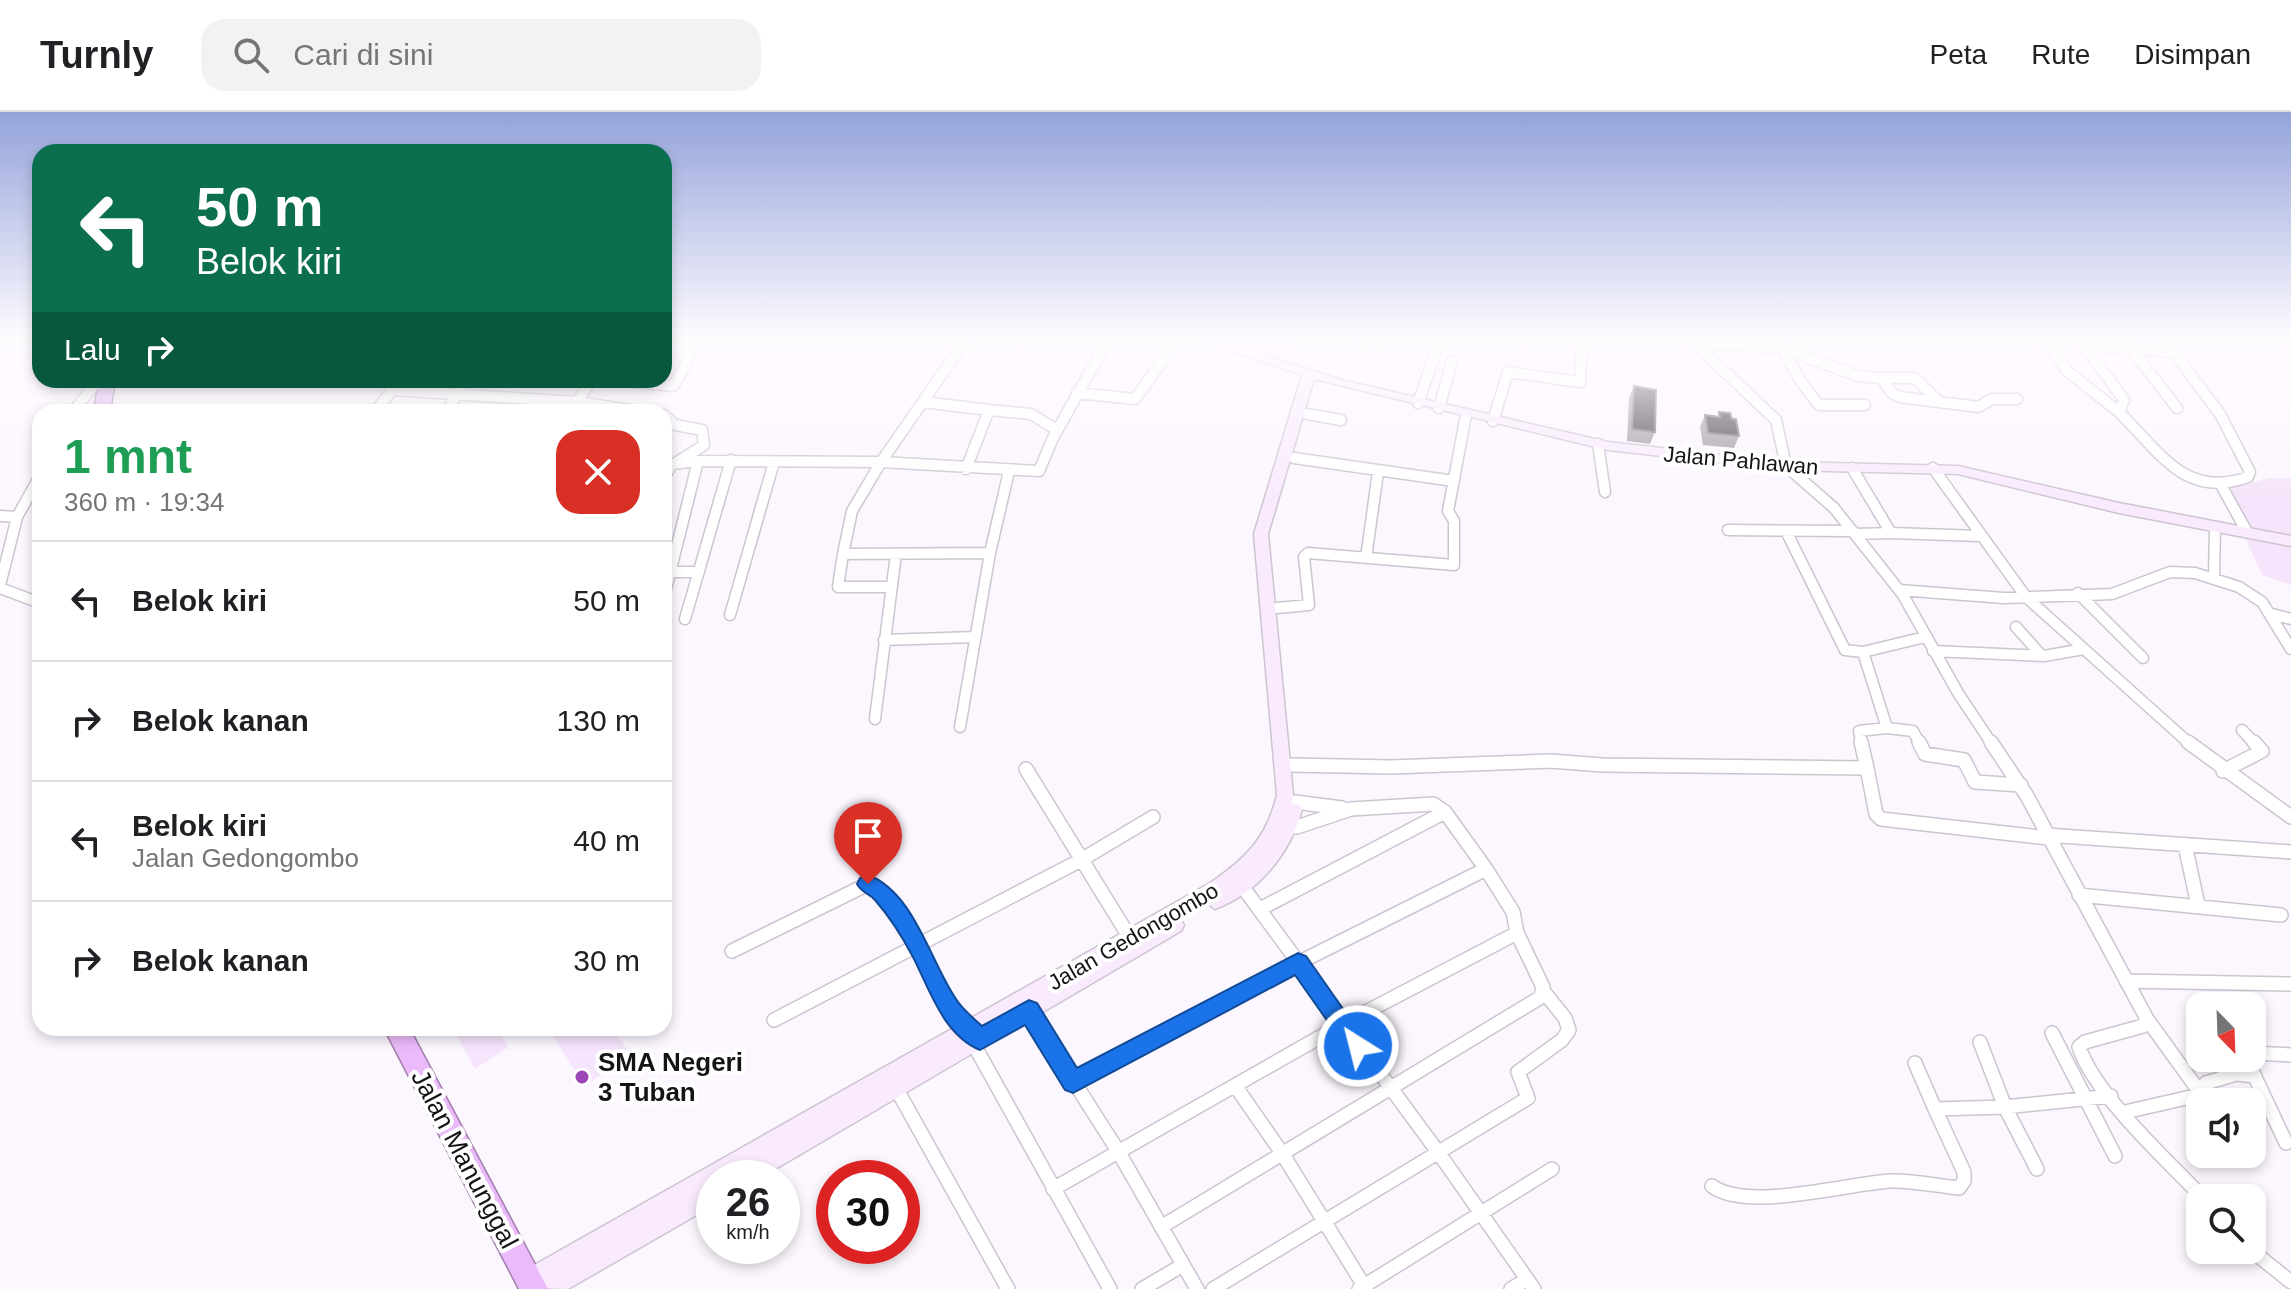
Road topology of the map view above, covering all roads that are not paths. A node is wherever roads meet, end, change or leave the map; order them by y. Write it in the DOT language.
graph roads {
  1 [pos="469,393"];
  2 [pos="583,393"];
  3 [pos="929,393"];
  4 [pos="1077,393"];
  5 [pos="1139,393"];
  6 [pos="1308,393"];
  7 [pos="1311,393"];
  8 [pos="1381,393"];
  9 [pos="1422,393"];
  10 [pos="1443,393"];
  11 [pos="1502,393"];
  12 [pos="1748,393"];
  13 [pos="1810,393"];
  14 [pos="1894,393"];
  15 [pos="1930,393"];
  16 [pos="2095,393"];
  17 [pos="2119,393"];
  18 [pos="2165,393"];
  19 [pos="2204,393"];
  20 [pos="2017,399"];
  21 [pos="577,402"];
  22 [pos="923,402"];
  23 [pos="1939,402"];
  24 [pos="1418,403"];
  25 [pos="590,404"];
  26 [pos="1865,405"];
  27 [pos="1439,408"];
  28 [pos="2177,408"];
  29 [pos="989,410"];
  30 [pos="2119,412"];
  31 [pos="1307,414"];
  32 [pos="1466,415"];
  33 [pos="1341,420"];
  34 [pos="1493,421"];
  35 [pos="672,422"];
  36 [pos="1057,430"];
  37 [pos="1598,444"];
  38 [pos="1294,458"];
  39 [pos="731,460"];
  40 [pos="677,461"];
  41 [pos="698,461"];
  42 [pos="774,462"];
  43 [pos="881,462"];
  44 [pos="672,463"];
  45 [pos="672,464"];
  46 [pos="1786,466"];
  47 [pos="1852,468"];
  48 [pos="1933,468"];
  49 [pos="966,469"];
  50 [pos="1009,471"];
  51 [pos="1378,472"];
  52 [pos="1454,481"];
  53 [pos="2221,485"];
  54 [pos="32,490"];
  55 [pos="1605,492"];
  56 [pos="0,516"];
  57 [pos="17,517"];
  58 [pos="2215,527"];
  59 [pos="1728,530"];
  60 [pos="2247,532"];
  61 [pos="1787,533"];
  62 [pos="1854,533"];
  63 [pos="1891,533"];
  64 [pos="1980,536"];
  65 [pos="2291,541"];
  66 [pos="990,553"];
  67 [pos="843,554"];
  68 [pos="896,554"];
  69 [pos="1366,558"];
  70 [pos="672,568"];
  71 [pos="1269,570"];
  72 [pos="672,572"];
  73 [pos="699,572"];
  74 [pos="2214,577"];
  75 [pos="0,587"];
  76 [pos="890,587"];
  77 [pos="1899,590"];
  78 [pos="2078,593"];
  79 [pos="2026,597"];
  80 [pos="32,600"];
  81 [pos="1277,608"];
  82 [pos="2272,614"];
  83 [pos="730,615"];
  84 [pos="685,619"];
  85 [pos="2291,619"];
  86 [pos="2016,627"];
  87 [pos="975,637"];
  88 [pos="1925,637"];
  89 [pos="884,640"];
  90 [pos="2084,649"];
  91 [pos="2291,649"];
  92 [pos="1933,651"];
  93 [pos="1863,652"];
  94 [pos="2042,656"];
  95 [pos="2143,658"];
  96 [pos="875,719"];
  97 [pos="960,727"];
  98 [pos="1887,728"];
  99 [pos="2242,730"];
  100 [pos="1291,765"];
  101 [pos="1867,768"];
  102 [pos="1026,769"];
  103 [pos="2223,771"];
  104 [pos="2021,785"];
  105 [pos="1295,802"];
  106 [pos="1351,809"];
  107 [pos="1445,812"];
  108 [pos="1153,817"];
  109 [pos="2291,817"];
  110 [pos="1283,827"];
  111 [pos="2047,836"];
  112 [pos="2185,845"];
  113 [pos="2291,852"];
  114 [pos="1081,860"];
  115 [pos="1486,869"];
  116 [pos="1242,886"];
  117 [pos="2079,895"];
  118 [pos="2198,905"];
  119 [pos="1260,909"];
  120 [pos="2281,915"];
  121 [pos="1517,933"];
  122 [pos="1130,938"];
  123 [pos="918,946"];
  124 [pos="732,951"];
  125 [pos="1298,963"];
  126 [pos="2126,981"];
  127 [pos="2291,984"];
  128 [pos="1544,992"];
  129 [pos="1029,1011"];
  130 [pos="2147,1019"];
  131 [pos="774,1020"];
  132 [pos="1343,1024"];
  133 [pos="2052,1033"];
  134 [pos="400,1036"];
  135 [pos="974,1037"];
  136 [pos="1980,1042"];
  137 [pos="2266,1054"];
  138 [pos="2291,1055"];
  139 [pos="1915,1063"];
  140 [pos="2253,1072"];
  141 [pos="2255,1076"];
  142 [pos="1073,1082"];
  143 [pos="1236,1087"];
  144 [pos="896,1088"];
  145 [pos="2197,1088"];
  146 [pos="2202,1088"];
  147 [pos="1389,1089"];
  148 [pos="2111,1096"];
  149 [pos="2186,1098"];
  150 [pos="2086,1099"];
  151 [pos="2005,1107"];
  152 [pos="1935,1109"];
  153 [pos="2125,1112"];
  154 [pos="2286,1143"];
  155 [pos="1118,1151"];
  156 [pos="1438,1152"];
  157 [pos="1282,1153"];
  158 [pos="2115,1156"];
  159 [pos="771,1160"];
  160 [pos="1552,1169"];
  161 [pos="2037,1169"];
  162 [pos="2190,1184"];
  163 [pos="1712,1186"];
  164 [pos="1053,1189"];
  165 [pos="696,1202"];
  166 [pos="1481,1215"];
  167 [pos="1325,1223"];
  168 [pos="1161,1227"];
  169 [pos="2266,1262"];
  170 [pos="1183,1265"];
  171 [pos="2291,1282"];
  172 [pos="1530,1284"];
  173 [pos="537,1286"];
  174 [pos="1363,1288"];
  175 [pos="1008,1289"];
  176 [pos="1110,1289"];
  177 [pos="1142,1289"];
  178 [pos="1197,1289"];
  179 [pos="1213,1289"];
  180 [pos="1511,1289"];
  1 -- 21 [label="street"];
  2 -- 21 [label="street"];
  3 -- 22 [label="street"];
  4 -- 5 [label="street"];
  4 -- 36 [label="street"];
  6 -- 71 [label="street, Jalan Gedongombo"];
  7 -- 31 [label="street, Jalan Gedongombo"];
  8 -- 24 [label="street, Jalan Pahlawan"];
  9 -- 24 [label="street"];
  10 -- 27 [label="street"];
  11 -- 34 [label="street"];
  12 -- 46 [label="street"];
  13 -- 26 [label="street"];
  14 -- 23 [label="street"];
  15 -- 23 [label="street"];
  16 -- 30 [label="street"];
  17 -- 30 [label="street"];
  18 -- 28 [label="street"];
  19 -- 53 [label="street"];
  20 -- 23 [label="street"];
  21 -- 25 [label="street"];
  22 -- 29 [label="street"];
  22 -- 43 [label="street"];
  24 -- 27 [label="street, Jalan Pahlawan"];
  27 -- 32 [label="street, Jalan Pahlawan"];
  29 -- 36 [label="street"];
  29 -- 49 [label="street"];
  30 -- 53 [label="street"];
  31 -- 33 [label="street"];
  31 -- 38 [label="street, Jalan Gedongombo"];
  32 -- 34 [label="street, Jalan Pahlawan"];
  32 -- 52 [label="street"];
  34 -- 37 [label="street, Jalan Pahlawan"];
  35 -- 40 [label="street"];
  36 -- 50 [label="street"];
  37 -- 46 [label="street, Jalan Pahlawan"];
  37 -- 55 [label="street"];
  38 -- 51 [label="street"];
  38 -- 71 [label="street, Jalan Gedongombo"];
  39 -- 41 [label="street"];
  39 -- 42 [label="street"];
  39 -- 73 [label="street"];
  40 -- 41 [label="street"];
  40 -- 44 [label="street"];
  40 -- 45 [label="street"];
  41 -- 70 [label="street"];
  42 -- 43 [label="street"];
  42 -- 83 [label="street"];
  43 -- 49 [label="street"];
  43 -- 67 [label="street"];
  46 -- 47 [label="street, Jalan Pahlawan"];
  46 -- 62 [label="street"];
  47 -- 48 [label="street, Jalan Pahlawan"];
  47 -- 63 [label="street"];
  48 -- 58 [label="street, Jalan Pahlawan"];
  48 -- 64 [label="street"];
  49 -- 50 [label="street"];
  50 -- 66 [label="street"];
  51 -- 52 [label="street"];
  51 -- 69 [label="street"];
  52 -- 69 [label="street"];
  53 -- 60 [label="street"];
  54 -- 57 [label="street"];
  56 -- 57 [label="street"];
  57 -- 75 [label="street"];
  58 -- 60 [label="street, Jalan Pahlawan"];
  58 -- 74 [label="street"];
  59 -- 61 [label="street"];
  60 -- 65 [label="street, Jalan Pahlawan"];
  61 -- 62 [label="street"];
  61 -- 93 [label="street"];
  62 -- 63 [label="street"];
  62 -- 77 [label="street"];
  63 -- 64 [label="street"];
  64 -- 79 [label="street"];
  66 -- 68 [label="street"];
  66 -- 87 [label="street"];
  67 -- 68 [label="street"];
  67 -- 76 [label="street"];
  68 -- 76 [label="street"];
  69 -- 81 [label="street"];
  71 -- 81 [label="street, Jalan Gedongombo"];
  71 -- 110 [label="street, Jalan Gedongombo"];
  72 -- 73 [label="street"];
  73 -- 84 [label="street"];
  74 -- 78 [label="street"];
  74 -- 82 [label="street"];
  75 -- 80 [label="street"];
  76 -- 89 [label="street"];
  77 -- 79 [label="street"];
  77 -- 88 [label="street"];
  78 -- 79 [label="street"];
  78 -- 95 [label="street"];
  79 -- 90 [label="street"];
  81 -- 100 [label="street, Jalan Gedongombo"];
  82 -- 85 [label="street"];
  82 -- 91 [label="street"];
  86 -- 94 [label="street"];
  87 -- 89 [label="street"];
  87 -- 97 [label="street"];
  88 -- 92 [label="street"];
  88 -- 93 [label="street"];
  89 -- 96 [label="street"];
  90 -- 94 [label="street"];
  90 -- 103 [label="street"];
  92 -- 94 [label="street"];
  92 -- 104 [label="street"];
  93 -- 98 [label="street"];
  98 -- 101 [label="street"];
  98 -- 104 [label="street"];
  99 -- 103 [label="street"];
  100 -- 101 [label="street"];
  100 -- 105 [label="street, Jalan Gedongombo"];
  101 -- 111 [label="street"];
  102 -- 114 [label="street"];
  103 -- 109 [label="street"];
  104 -- 111 [label="street"];
  105 -- 106 [label="street"];
  105 -- 110 [label="street, Jalan Gedongombo"];
  106 -- 107 [label="street"];
  106 -- 110 [label="street"];
  107 -- 115 [label="street"];
  107 -- 119 [label="street"];
  108 -- 114 [label="street"];
  110 -- 116 [label="street, Jalan Gedongombo"];
  110 -- 122 [label="street, Jalan Gedongombo"];
  111 -- 112 [label="street"];
  111 -- 117 [label="street"];
  112 -- 113 [label="street"];
  112 -- 118 [label="street"];
  114 -- 122 [label="street"];
  114 -- 123 [label="street"];
  115 -- 121 [label="street"];
  115 -- 125 [label="street"];
  116 -- 119 [label="street"];
  116 -- 129 [label="street, Jalan Gedongombo"];
  117 -- 118 [label="street"];
  117 -- 126 [label="street"];
  118 -- 120 [label="street"];
  119 -- 125 [label="street"];
  121 -- 128 [label="street"];
  121 -- 132 [label="street"];
  122 -- 135 [label="street, Jalan Gedongombo"];
  123 -- 124 [label="street"];
  123 -- 131 [label="street"];
  123 -- 135 [label="street"];
  125 -- 132 [label="street"];
  125 -- 142 [label="street"];
  126 -- 127 [label="street"];
  126 -- 130 [label="street"];
  128 -- 147 [label="street"];
  128 -- 156 [label="street"];
  129 -- 135 [label="street, Jalan Gedongombo"];
  129 -- 142 [label="street"];
  130 -- 145 [label="street"];
  130 -- 148 [label="street"];
  132 -- 143 [label="street"];
  132 -- 147 [label="street"];
  133 -- 150 [label="street"];
  134 -- 173 [label="highway, Jalan Manunggal"];
  135 -- 144 [label="street, Jalan Gedongombo"];
  135 -- 164 [label="street"];
  135 -- 173 [label="street, Jalan Gedongombo"];
  136 -- 151 [label="street"];
  137 -- 138 [label="street"];
  139 -- 152 [label="street"];
  140 -- 141 [label="street"];
  141 -- 146 [label="street"];
  141 -- 154 [label="street"];
  142 -- 155 [label="street"];
  143 -- 155 [label="street"];
  143 -- 157 [label="street"];
  144 -- 159 [label="street, Jalan Gedongombo"];
  144 -- 175 [label="street"];
  147 -- 156 [label="street"];
  147 -- 157 [label="street"];
  148 -- 150 [label="street"];
  148 -- 153 [label="street"];
  149 -- 153 [label="street"];
  150 -- 151 [label="street"];
  150 -- 158 [label="street"];
  151 -- 152 [label="street"];
  151 -- 161 [label="street"];
  152 -- 163 [label="street"];
  153 -- 162 [label="street"];
  155 -- 164 [label="street"];
  155 -- 168 [label="street"];
  156 -- 166 [label="street"];
  156 -- 167 [label="street"];
  157 -- 167 [label="street"];
  157 -- 168 [label="street"];
  160 -- 166 [label="street"];
  164 -- 176 [label="street"];
  165 -- 173 [label="street"];
  166 -- 172 [label="street"];
  166 -- 174 [label="street"];
  167 -- 174 [label="street"];
  167 -- 179 [label="street"];
  168 -- 170 [label="street"];
  169 -- 171 [label="street"];
  170 -- 177 [label="street"];
  170 -- 178 [label="street"];
  172 -- 180 [label="street"];
}
